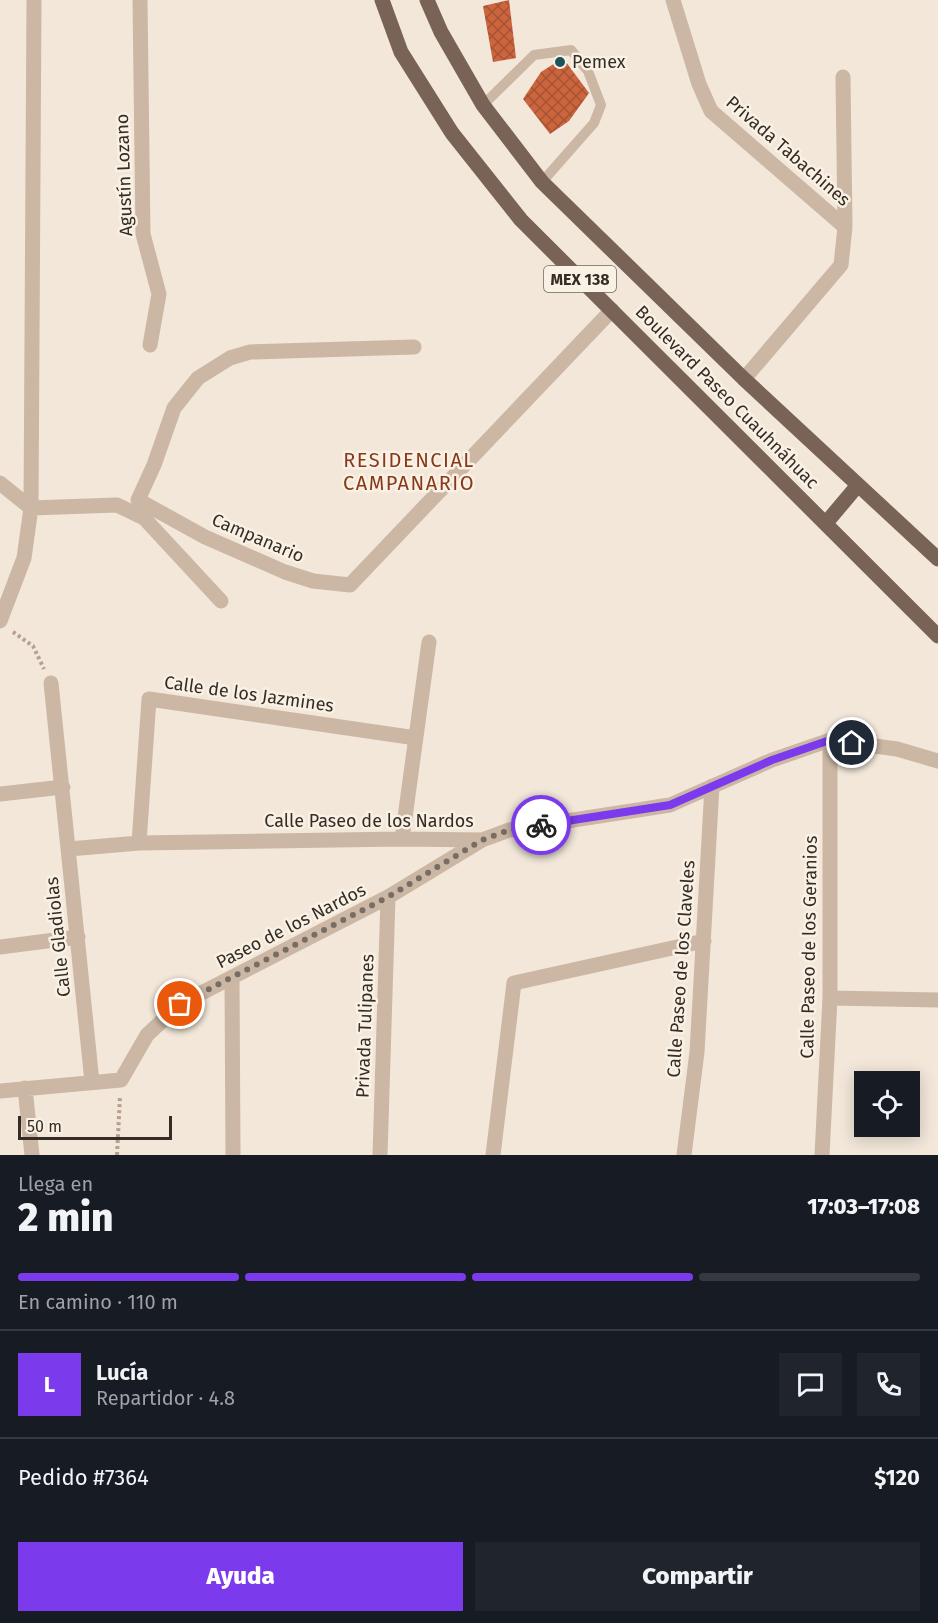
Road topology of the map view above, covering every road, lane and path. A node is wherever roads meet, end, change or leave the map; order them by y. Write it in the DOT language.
graph roads {
  1 [pos="34,0"];
  2 [pos="140,0"];
  3 [pos="382,0"];
  4 [pos="427,0"];
  5 [pos="673,0"];
  6 [pos="843,77"];
  7 [pos="483,105"];
  8 [pos="542,182"];
  9 [pos="845,226"];
  10 [pos="612,310"];
  11 [pos="150,345"];
  12 [pos="414,347"];
  13 [pos="744,379"];
  14 [pos="0,483"];
  15 [pos="858,485"];
  16 [pos="31,508"];
  17 [pos="826,523"];
  18 [pos="938,560"];
  19 [pos="221,601"];
  20 [pos="4,624"];
  21 [pos="938,636"];
  22 [pos="429,642"];
  23 [pos="51,683"];
  24 [pos="416,738"];
  25 [pos="830,740"];
  26 [pos="938,761"];
  27 [pos="712,786"];
  28 [pos="63,787"];
  29 [pos="0,794"];
  30 [pos="402,839"];
  31 [pos="482,840"];
  32 [pos="139,843"];
  33 [pos="69,849"];
  34 [pos="388,897"];
  35 [pos="78,937"];
  36 [pos="704,941"];
  37 [pos="0,946"];
  38 [pos="232,978"];
  39 [pos="830,998"];
  40 [pos="938,1000"];
  41 [pos="121,1080"];
  42 [pos="92,1082"];
  43 [pos="25,1088"];
  44 [pos="0,1091"];
  45 [pos="32,1155"];
  46 [pos="117,1155"];
  47 [pos="233,1155"];
  48 [pos="380,1155"];
  49 [pos="493,1155"];
  50 [pos="684,1155"];
  51 [pos="822,1155"];
  1 -- 16 [label="street"];
  2 -- 11 [label="street, Agustín Lozano"];
  3 -- 10 [label="main road, Boulevard Paseo Cuauhnáhuac / MEX 138"];
  4 -- 7 [label="main road, Boulevard Paseo Cuauhnáhuac / MEX 138"];
  5 -- 9 [label="street, Privada Tabachines"];
  6 -- 9 [label="street, Privada Tabachines"];
  7 -- 8 [label="main road, Boulevard Paseo Cuauhnáhuac / MEX 138"];
  7 -- 8 [label="lane"];
  8 -- 13 [label="main road, Boulevard Paseo Cuauhnáhuac / MEX 138"];
  9 -- 13 [label="street, Privada Tabachines"];
  10 -- 12 [label="street, Campanario"];
  10 -- 17 [label="main road, Boulevard Paseo Cuauhnáhuac / MEX 138"];
  13 -- 15 [label="main road, Boulevard Paseo Cuauhnáhuac / MEX 138"];
  14 -- 16 [label="street"];
  15 -- 17 [label="main road"];
  15 -- 18 [label="main road, Boulevard Paseo Cuauhnáhuac / MEX 138"];
  16 -- 19 [label="street"];
  16 -- 20 [label="street"];
  17 -- 21 [label="main road, Boulevard Paseo Cuauhnáhuac / MEX 138"];
  20 -- 23 [label="path"];
  22 -- 24 [label="street"];
  23 -- 28 [label="street, Calle Gladiolas"];
  24 -- 30 [label="street"];
  24 -- 32 [label="street, Calle de los Jazmines"];
  25 -- 26 [label="street, Calle Paseo de los Nardos"];
  25 -- 27 [label="street, Calle Paseo de los Nardos"];
  25 -- 39 [label="street, Calle Paseo de los Geranios"];
  27 -- 31 [label="street, Calle Paseo de los Nardos"];
  27 -- 36 [label="street, Calle Paseo de los Claveles"];
  28 -- 29 [label="street"];
  28 -- 33 [label="street, Calle Gladiolas"];
  30 -- 31 [label="street, Calle Paseo de los Nardos"];
  30 -- 32 [label="street, Calle Paseo de los Nardos"];
  31 -- 34 [label="street, Paseo de los Nardos"];
  32 -- 33 [label="street, Calle Paseo de los Nardos"];
  33 -- 35 [label="street, Calle Gladiolas"];
  34 -- 38 [label="street, Paseo de los Nardos"];
  34 -- 48 [label="street, Privada Tulipanes"];
  35 -- 37 [label="street"];
  35 -- 42 [label="street, Calle Gladiolas"];
  36 -- 49 [label="street"];
  36 -- 50 [label="street, Calle Paseo de los Claveles"];
  38 -- 41 [label="street, Paseo de los Nardos"];
  38 -- 47 [label="street"];
  39 -- 40 [label="street"];
  39 -- 51 [label="street, Calle Paseo de los Geranios"];
  41 -- 42 [label="street"];
  41 -- 46 [label="path"];
  42 -- 43 [label="street"];
  43 -- 44 [label="street"];
  43 -- 45 [label="street"];
}
